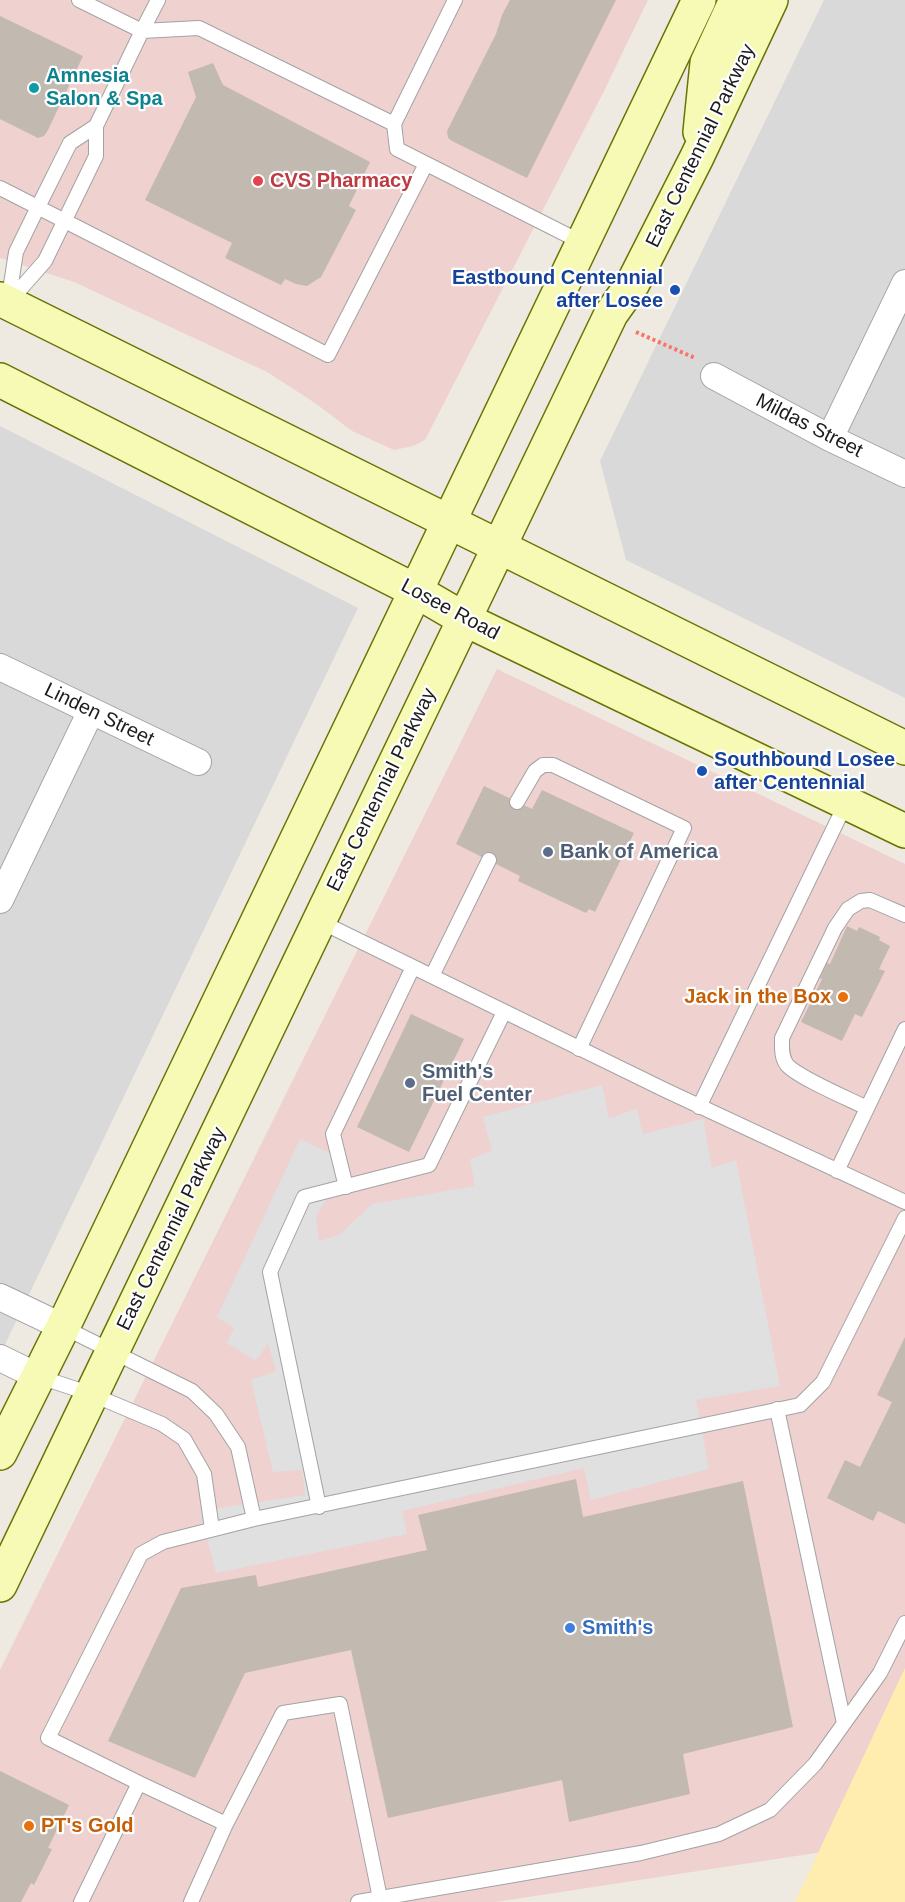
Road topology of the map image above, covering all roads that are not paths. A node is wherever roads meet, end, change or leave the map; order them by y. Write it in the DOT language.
graph roads {
  1 [pos="79,0"];
  2 [pos="158,0"];
  3 [pos="455,0"];
  4 [pos="699,0"];
  5 [pos="736,0"];
  6 [pos="771,0"];
  7 [pos="142,31"];
  8 [pos="394,124"];
  9 [pos="96,126"];
  10 [pos="697,157"];
  11 [pos="426,164"];
  12 [pos="0,188"];
  13 [pos="38,207"];
  14 [pos="64,221"];
  15 [pos="583,243"];
  16 [pos="905,283"];
  17 [pos="4,301"];
  18 [pos="714,376"];
  19 [pos="0,380"];
  20 [pos="830,438"];
  21 [pos="905,474"];
  22 [pos="449,521"];
  23 [pos="498,548"];
  24 [pos="416,591"];
  25 [pos="464,619"];
  26 [pos="0,667"];
  27 [pos="91,711"];
  28 [pos="905,748"];
  29 [pos="198,762"];
  30 [pos="517,802"];
  31 [pos="846,803"];
  32 [pos="905,831"];
  33 [pos="489,860"];
  34 [pos="0,900"];
  35 [pos="905,915"];
  36 [pos="319,921"];
  37 [pos="413,967"];
  38 [pos="432,976"];
  39 [pos="504,1012"];
  40 [pos="905,1029"];
  41 [pos="579,1049"];
  42 [pos="699,1107"];
  43 [pos="867,1108"];
  44 [pos="837,1171"];
  45 [pos="346,1186"];
  46 [pos="905,1202"];
  47 [pos="905,1218"];
  48 [pos="0,1297"];
  49 [pos="63,1327"];
  50 [pos="113,1352"];
  51 [pos="0,1358"];
  52 [pos="37,1376"];
  53 [pos="91,1394"];
  54 [pos="777,1409"];
  55 [pos="0,1453"];
  56 [pos="319,1507"];
  57 [pos="254,1519"];
  58 [pos="212,1529"];
  59 [pos="0,1585"];
  60 [pos="905,1623"];
  61 [pos="844,1724"];
  62 [pos="139,1783"];
  63 [pos="226,1824"];
  64 [pos="380,1898"];
  65 [pos="81,1902"];
  66 [pos="191,1902"];
  67 [pos="358,1902"];
  1 -- 7 [label="lane"];
  2 -- 7 [label="lane"];
  3 -- 8 [label="lane"];
  4 -- 15 [label="main road"];
  5 -- 10 [label="main road"];
  6 -- 10 [label="main road, East Centennial Parkway"];
  7 -- 8 [label="lane"];
  7 -- 9 [label="lane"];
  8 -- 11 [label="lane"];
  9 -- 13 [label="lane"];
  9 -- 14 [label="lane"];
  10 -- 23 [label="main road, East Centennial Parkway"];
  11 -- 14 [label="lane"];
  11 -- 15 [label="lane"];
  12 -- 13 [label="lane"];
  13 -- 14 [label="lane"];
  13 -- 17 [label="lane"];
  14 -- 17 [label="lane"];
  15 -- 22 [label="main road"];
  16 -- 20 [label="street"];
  17 -- 22 [label="main road"];
  18 -- 20 [label="street, Mildas Street"];
  19 -- 24 [label="main road, Losee Road"];
  20 -- 21 [label="street, Mildas Street"];
  22 -- 23 [label="main road"];
  22 -- 24 [label="main road"];
  23 -- 25 [label="main road, East Centennial Parkway"];
  23 -- 28 [label="main road"];
  24 -- 25 [label="main road, Losee Road"];
  24 -- 49 [label="main road"];
  25 -- 31 [label="main road, Losee Road"];
  25 -- 36 [label="main road, East Centennial Parkway"];
  26 -- 27 [label="street, Linden Street"];
  27 -- 29 [label="street, Linden Street"];
  27 -- 34 [label="street"];
  30 -- 41 [label="lane"];
  31 -- 32 [label="main road, Losee Road"];
  31 -- 42 [label="lane"];
  33 -- 38 [label="lane"];
  35 -- 43 [label="lane"];
  36 -- 37 [label="lane"];
  36 -- 50 [label="main road, East Centennial Parkway"];
  37 -- 38 [label="lane"];
  37 -- 45 [label="lane"];
  38 -- 39 [label="lane"];
  39 -- 41 [label="lane"];
  39 -- 45 [label="lane"];
  40 -- 43 [label="lane"];
  41 -- 42 [label="lane"];
  42 -- 44 [label="lane"];
  43 -- 44 [label="lane"];
  44 -- 46 [label="lane"];
  45 -- 56 [label="lane"];
  47 -- 54 [label="lane"];
  48 -- 49 [label="street"];
  49 -- 50 [label="lane"];
  49 -- 52 [label="main road"];
  50 -- 53 [label="main road, East Centennial Parkway"];
  50 -- 57 [label="lane"];
  51 -- 52 [label="street"];
  52 -- 53 [label="lane"];
  52 -- 55 [label="main road"];
  53 -- 58 [label="lane"];
  53 -- 59 [label="main road, East Centennial Parkway"];
  54 -- 56 [label="lane"];
  54 -- 61 [label="lane"];
  56 -- 57 [label="lane"];
  57 -- 58 [label="lane"];
  58 -- 62 [label="lane"];
  60 -- 61 [label="lane"];
  61 -- 64 [label="lane"];
  62 -- 63 [label="lane"];
  62 -- 65 [label="lane"];
  63 -- 64 [label="lane"];
  63 -- 66 [label="lane"];
  64 -- 67 [label="lane"];
}
